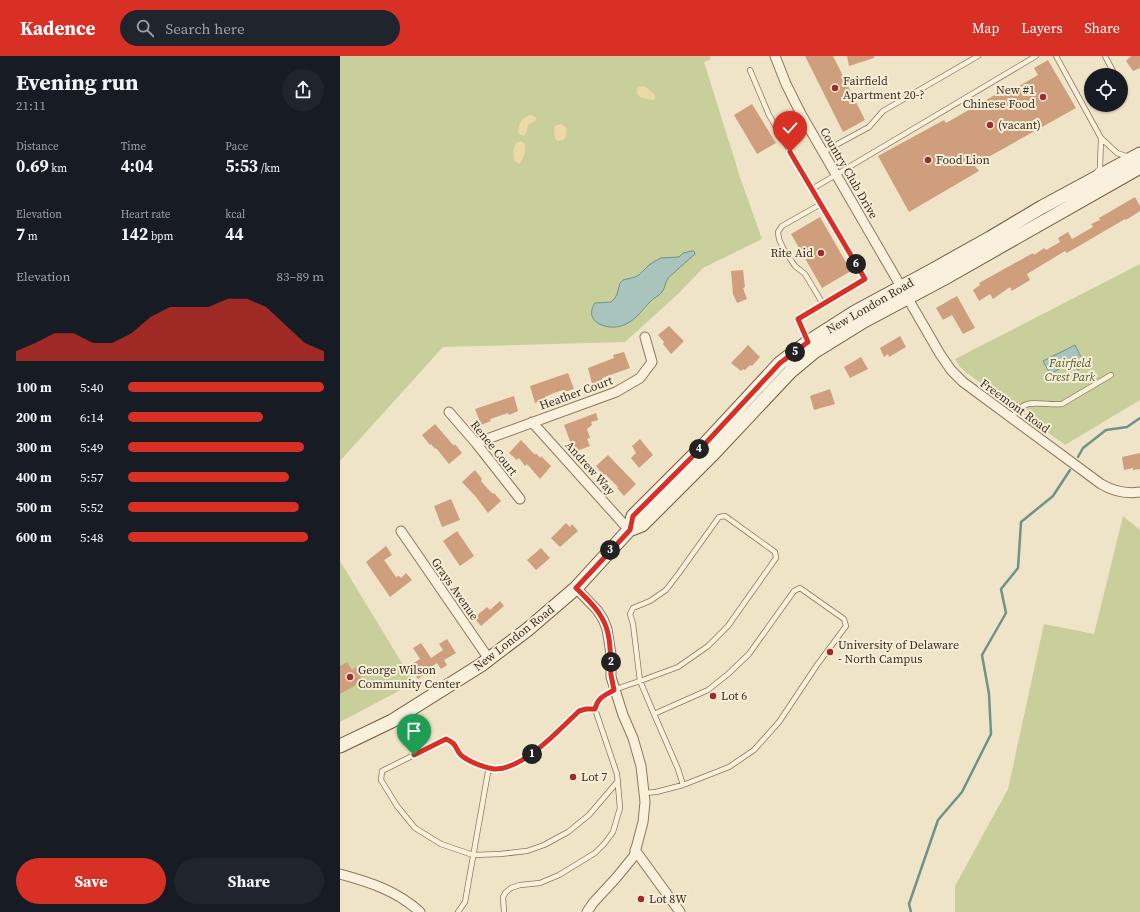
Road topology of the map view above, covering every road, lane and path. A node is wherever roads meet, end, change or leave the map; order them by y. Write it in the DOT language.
graph roads {
  1 [pos="775,56"];
  2 [pos="978,56"];
  3 [pos="1036,56"];
  4 [pos="1056,56"];
  5 [pos="1105,56"];
  6 [pos="1112,68"];
  7 [pos="750,70"];
  8 [pos="1101,138"];
  9 [pos="823,152"];
  10 [pos="1138,159"];
  11 [pos="836,174"];
  12 [pos="1092,179"];
  13 [pos="812,189"];
  14 [pos="821,204"];
  15 [pos="901,287"];
  16 [pos="908,298"];
  17 [pos="823,304"];
  18 [pos="645,337"];
  19 [pos="808,342"];
  20 [pos="1111,375"];
  21 [pos="449,412"];
  22 [pos="1011,418"];
  23 [pos="532,422"];
  24 [pos="476,443"];
  25 [pos="1140,492"];
  26 [pos="520,499"];
  27 [pos="630,530"];
  28 [pos="401,532"];
  29 [pos="576,588"];
  30 [pos="489,659"];
  31 [pos="640,681"];
  32 [pos="614,690"];
  33 [pos="595,709"];
  34 [pos="654,714"];
  35 [pos="340,746"];
  36 [pos="493,769"];
  37 [pos="618,781"];
  38 [pos="683,785"];
  39 [pos="644,793"];
  40 [pos="635,850"];
  41 [pos="473,855"];
  42 [pos="340,874"];
  43 [pos="420,912"];
  44 [pos="458,912"];
  45 [pos="504,912"];
  46 [pos="587,912"];
  47 [pos="680,912"];
  1 -- 9 [label="street, Country Club Drive"];
  2 -- 9 [label="lane"];
  3 -- 11 [label="lane"];
  4 -- 8 [label="lane"];
  5 -- 6 [label="lane"];
  7 -- 13 [label="lane"];
  8 -- 10 [label="lane"];
  8 -- 12 [label="lane"];
  9 -- 11 [label="street, Country Club Drive"];
  10 -- 12 [label="main road, New London Road"];
  10 -- 16 [label="main road, New London Road"];
  11 -- 13 [label="lane"];
  11 -- 15 [label="street, Country Club Drive"];
  12 -- 15 [label="main road, New London Road"];
  13 -- 14 [label="lane"];
  14 -- 17 [label="lane"];
  14 -- 17 [label="lane"];
  15 -- 16 [label="street, Country Club Drive"];
  15 -- 19 [label="main road, New London Road"];
  16 -- 22 [label="street, Freemont Road"];
  16 -- 27 [label="main road, New London Road"];
  17 -- 19 [label="lane"];
  18 -- 23 [label="street, Heather Court"];
  19 -- 27 [label="main road, New London Road"];
  20 -- 22 [label="lane"];
  21 -- 24 [label="street, Renee Court"];
  22 -- 25 [label="street, Freemont Road"];
  23 -- 24 [label="street, Heather Court"];
  23 -- 27 [label="street, Andrew Way"];
  24 -- 26 [label="street, Renee Court"];
  27 -- 29 [label="main road, New London Road"];
  28 -- 30 [label="street, Grays Avenue"];
  29 -- 30 [label="main road, New London Road"];
  29 -- 32 [label="street"];
  30 -- 35 [label="main road, New London Road"];
  31 -- 31 [label="lane"];
  31 -- 32 [label="lane"];
  31 -- 34 [label="lane"];
  32 -- 33 [label="lane"];
  32 -- 39 [label="street"];
  33 -- 36 [label="lane"];
  33 -- 37 [label="lane"];
  34 -- 38 [label="lane"];
  34 -- 38 [label="lane"];
  36 -- 41 [label="lane"];
  36 -- 41 [label="lane"];
  37 -- 41 [label="lane"];
  37 -- 45 [label="lane"];
  38 -- 39 [label="lane"];
  39 -- 40 [label="street"];
  40 -- 46 [label="street"];
  40 -- 47 [label="street"];
  41 -- 44 [label="lane"];
  42 -- 43 [label="street"];
}
